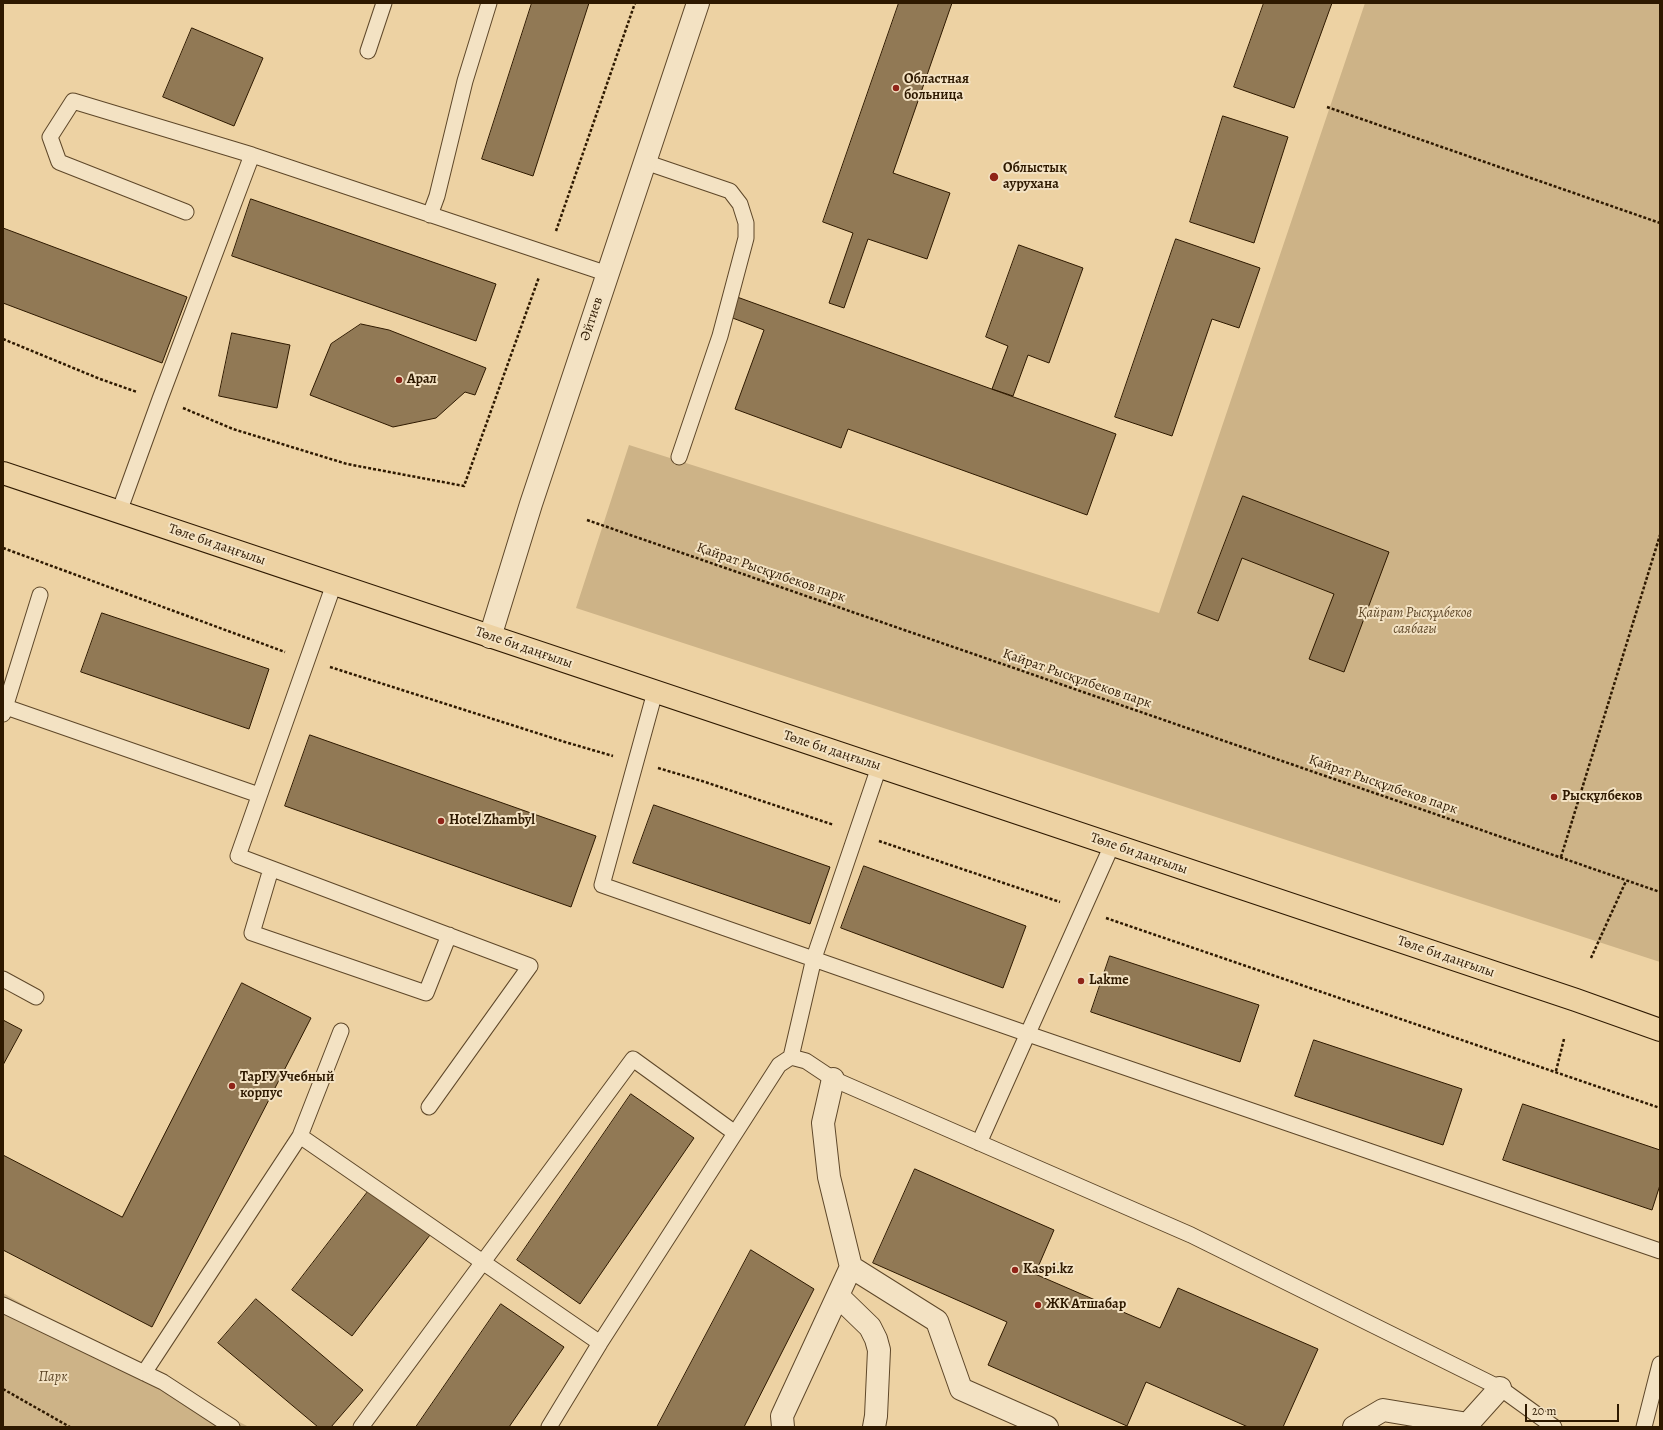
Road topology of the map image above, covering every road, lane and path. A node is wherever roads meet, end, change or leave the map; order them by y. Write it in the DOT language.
graph roads {
  1 [pos="384,3"];
  2 [pos="489,3"];
  3 [pos="698,3"];
  4 [pos="368,51"];
  5 [pos="1327,107"];
  6 [pos="252,155"];
  7 [pos="645,162"];
  8 [pos="186,212"];
  9 [pos="430,215"];
  10 [pos="1660,224"];
  11 [pos="608,274"];
  12 [pos="3,339"];
  13 [pos="160,399"];
  14 [pos="679,457"];
  15 [pos="3,473"];
  16 [pos="464,486"];
  17 [pos="119,512"];
  18 [pos="587,520"];
  19 [pos="1660,535"];
  20 [pos="334,584"];
  21 [pos="40,595"];
  22 [pos="490,636"];
  23 [pos="656,692"];
  24 [pos="4,709"];
  25 [pos="879,767"];
  26 [pos="259,795"];
  27 [pos="1112,845"];
  28 [pos="1561,857"];
  29 [pos="271,869"];
  30 [pos="1626,881"];
  31 [pos="1660,892"];
  32 [pos="449,935"];
  33 [pos="814,958"];
  34 [pos="1591,958"];
  35 [pos="3,979"];
  36 [pos="36,997"];
  37 [pos="1660,1030"];
  38 [pos="341,1031"];
  39 [pos="1028,1034"];
  40 [pos="1564,1039"];
  41 [pos="791,1057"];
  42 [pos="1556,1070"];
  43 [pos="833,1079"];
  44 [pos="429,1107"];
  45 [pos="735,1133"];
  46 [pos="300,1136"];
  47 [pos="979,1143"];
  48 [pos="1660,1251"];
  49 [pos="485,1262"];
  50 [pos="851,1267"];
  51 [pos="838,1296"];
  52 [pos="3,1305"];
  53 [pos="600,1343"];
  54 [pos="1660,1364"];
  55 [pos="144,1373"];
  56 [pos="1500,1388"];
  57 [pos="3,1389"];
  58 [pos="1467,1426"];
  59 [pos="70,1427"];
  60 [pos="232,1427"];
  61 [pos="361,1427"];
  62 [pos="548,1427"];
  63 [pos="783,1427"];
  64 [pos="874,1427"];
  65 [pos="1047,1427"];
  66 [pos="1354,1427"];
  67 [pos="1554,1427"];
  68 [pos="1644,1427"];
  1 -- 4 [label="lane"];
  2 -- 9 [label="lane"];
  3 -- 7 [label="street, Әйтиев"];
  5 -- 10 [label="path"];
  6 -- 8 [label="lane"];
  6 -- 9 [label="lane"];
  6 -- 13 [label="lane"];
  7 -- 11 [label="street, Әйтиев"];
  7 -- 14 [label="lane"];
  9 -- 11 [label="lane"];
  11 -- 22 [label="street, Әйтиев"];
  12 -- 13 [label="path"];
  13 -- 16 [label="path"];
  13 -- 17 [label="lane"];
  15 -- 17 [label="main road, Төле би даңғылы"];
  17 -- 20 [label="main road, Төле би даңғылы"];
  18 -- 28 [label="path, Қайрат Рысқұлбеков парк"];
  19 -- 28 [label="path"];
  20 -- 22 [label="main road, Төле би даңғылы"];
  20 -- 26 [label="lane"];
  21 -- 24 [label="lane"];
  22 -- 23 [label="main road, Төле би даңғылы"];
  23 -- 25 [label="main road, Төле би даңғылы"];
  23 -- 33 [label="lane"];
  24 -- 26 [label="lane"];
  25 -- 27 [label="main road, Төле би даңғылы"];
  25 -- 33 [label="lane"];
  26 -- 29 [label="lane"];
  27 -- 37 [label="main road, Төле би даңғылы"];
  27 -- 39 [label="lane"];
  28 -- 30 [label="path, Қайрат Рысқұлбеков парк"];
  29 -- 32 [label="lane"];
  29 -- 32 [label="lane"];
  30 -- 31 [label="path, Қайрат Рысқұлбеков парк"];
  30 -- 34 [label="path"];
  32 -- 44 [label="lane"];
  33 -- 39 [label="lane"];
  33 -- 41 [label="lane"];
  35 -- 36 [label="lane"];
  38 -- 46 [label="lane"];
  39 -- 47 [label="lane"];
  39 -- 48 [label="lane"];
  40 -- 42 [label="path"];
  41 -- 43 [label="lane"];
  41 -- 45 [label="lane"];
  43 -- 47 [label="lane"];
  43 -- 50 [label="street"];
  45 -- 49 [label="lane"];
  45 -- 53 [label="lane"];
  46 -- 49 [label="lane"];
  46 -- 55 [label="lane"];
  47 -- 56 [label="lane"];
  49 -- 53 [label="lane"];
  49 -- 61 [label="lane"];
  50 -- 51 [label="street"];
  50 -- 65 [label="street"];
  51 -- 63 [label="street"];
  51 -- 64 [label="street"];
  52 -- 55 [label="lane"];
  53 -- 62 [label="lane"];
  54 -- 68 [label="lane"];
  55 -- 60 [label="lane"];
  56 -- 58 [label="street"];
  56 -- 67 [label="lane"];
  57 -- 59 [label="path"];
  58 -- 66 [label="street"];
}
